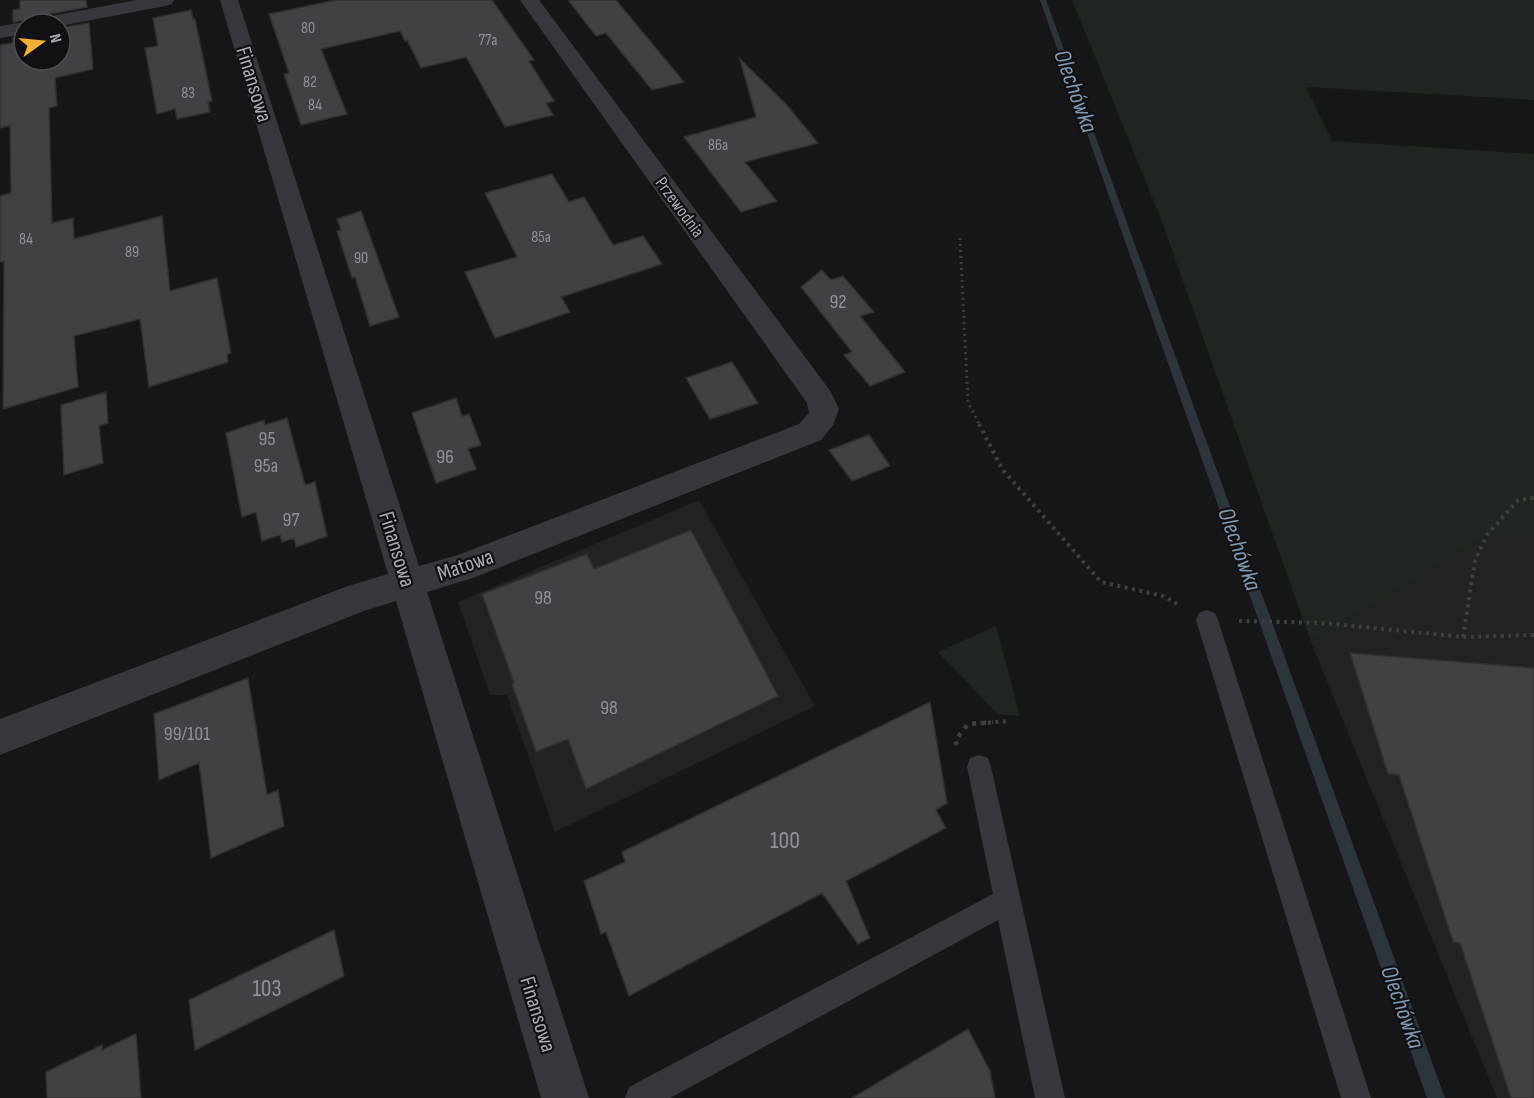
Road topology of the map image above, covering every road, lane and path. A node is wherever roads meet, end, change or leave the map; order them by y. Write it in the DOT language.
graph roads {
  1 [pos="165,0"];
  2 [pos="229,0"];
  3 [pos="529,0"];
  4 [pos="72,18"];
  5 [pos="960,238"];
  6 [pos="823,417"];
  7 [pos="1534,498"];
  8 [pos="409,583"];
  9 [pos="1207,620"];
  10 [pos="1235,621"];
  11 [pos="1534,635"];
  12 [pos="1463,637"];
  13 [pos="0,737"];
  14 [pos="979,767"];
  15 [pos="1008,900"];
  16 [pos="565,1098"];
  17 [pos="640,1098"];
  18 [pos="1050,1098"];
  19 [pos="1356,1098"];
  1 -- 4 [label="street"];
  2 -- 8 [label="street, Finansowa"];
  3 -- 6 [label="street, Przewodnia"];
  5 -- 9 [label="path"];
  6 -- 8 [label="street, Matowa"];
  7 -- 12 [label="path"];
  8 -- 13 [label="street, Matowa"];
  8 -- 16 [label="street, Finansowa"];
  9 -- 19 [label="lane"];
  10 -- 12 [label="path"];
  11 -- 12 [label="path"];
  14 -- 15 [label="lane"];
  15 -- 17 [label="lane"];
  15 -- 18 [label="lane"];
}
